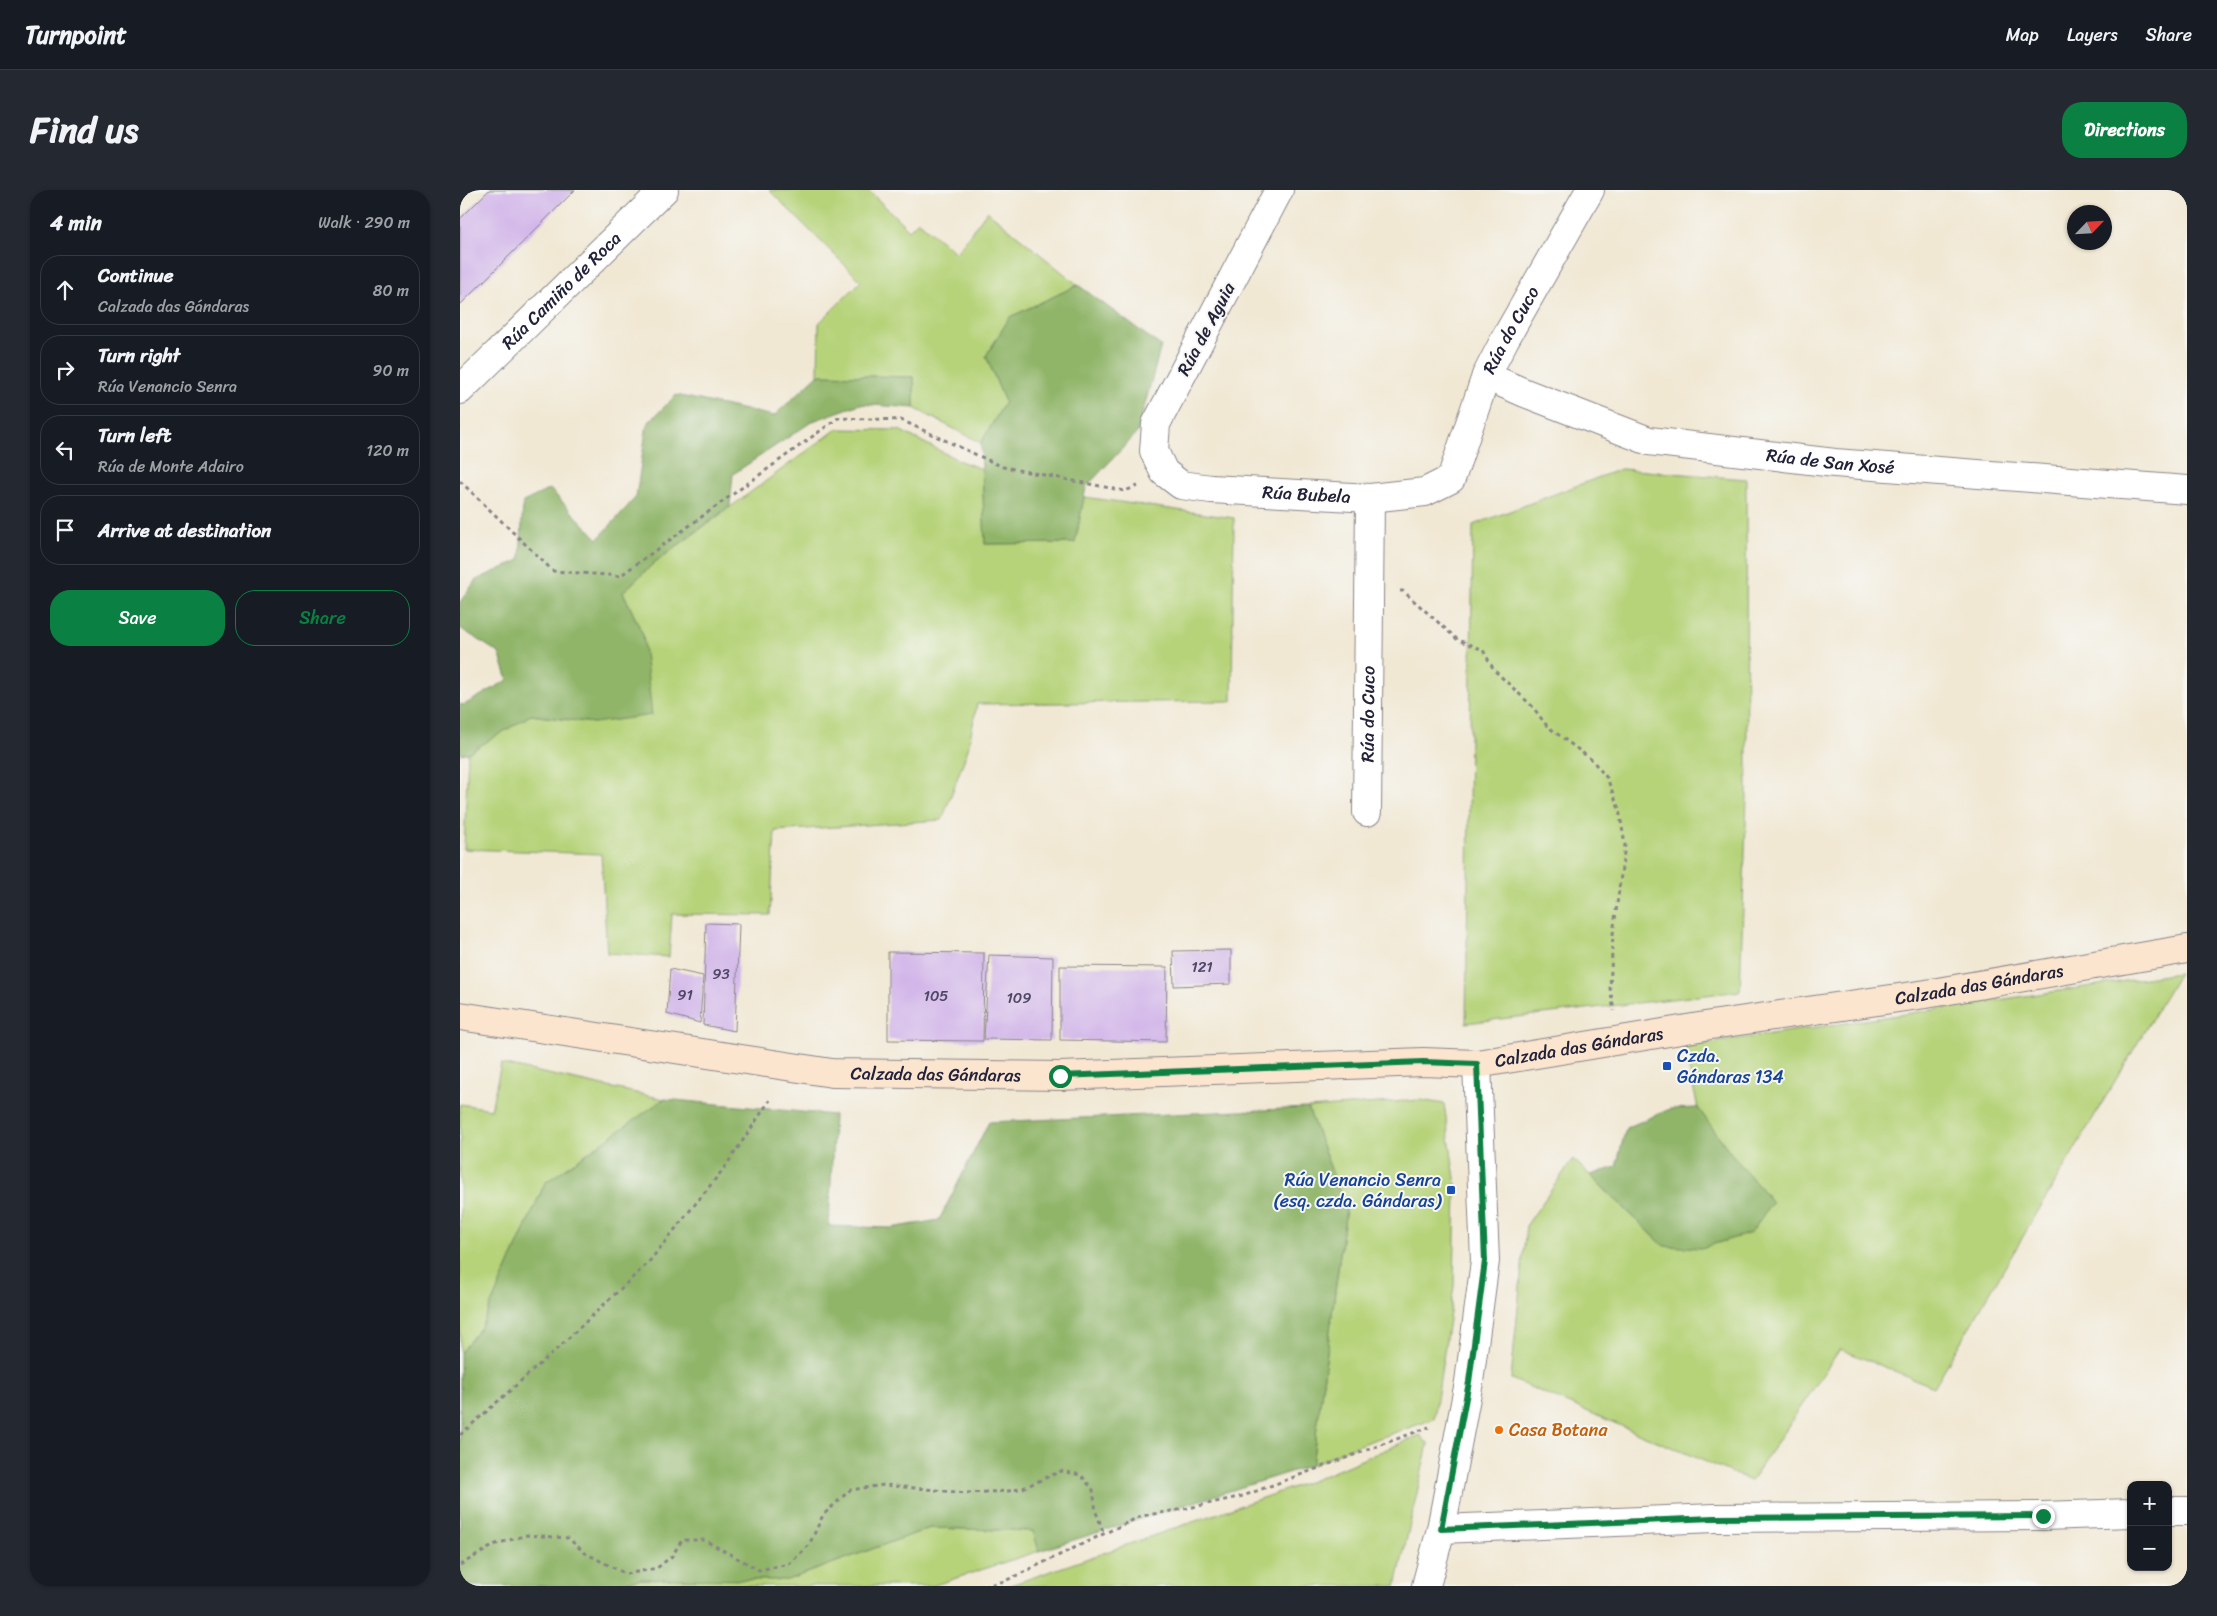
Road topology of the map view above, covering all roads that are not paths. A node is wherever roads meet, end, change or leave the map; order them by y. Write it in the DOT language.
graph roads {
  1 [pos="664,190"];
  2 [pos="1279,190"];
  3 [pos="1590,190"];
  4 [pos="1486,376"];
  5 [pos="460,390"];
  6 [pos="1164,472"];
  7 [pos="1451,479"];
  8 [pos="2187,490"];
  9 [pos="1370,498"];
  10 [pos="1366,812"];
  11 [pos="2187,949"];
  12 [pos="460,1016"];
  13 [pos="1477,1064"];
  14 [pos="2172,1511"];
  15 [pos="2187,1511"];
  16 [pos="2127,1513"];
  17 [pos="1441,1529"];
  18 [pos="1426,1586"];
  1 -- 5 [label="street, Rúa Camiño de Roca"];
  2 -- 6 [label="street, Rúa de Aguia"];
  3 -- 4 [label="street, Rúa do Cuco"];
  4 -- 7 [label="street, Rúa do Cuco"];
  4 -- 8 [label="street, Rúa de San Xosé"];
  6 -- 9 [label="street, Rúa Bubela"];
  7 -- 9 [label="street, Rúa Bubela"];
  9 -- 10 [label="street, Rúa do Cuco"];
  11 -- 13 [label="main road, Calzada das Gándaras"];
  12 -- 13 [label="main road, Calzada das Gándaras"];
  13 -- 17 [label="street"];
  14 -- 15 [label="street"];
  16 -- 17 [label="street"];
  17 -- 18 [label="street"];
}
